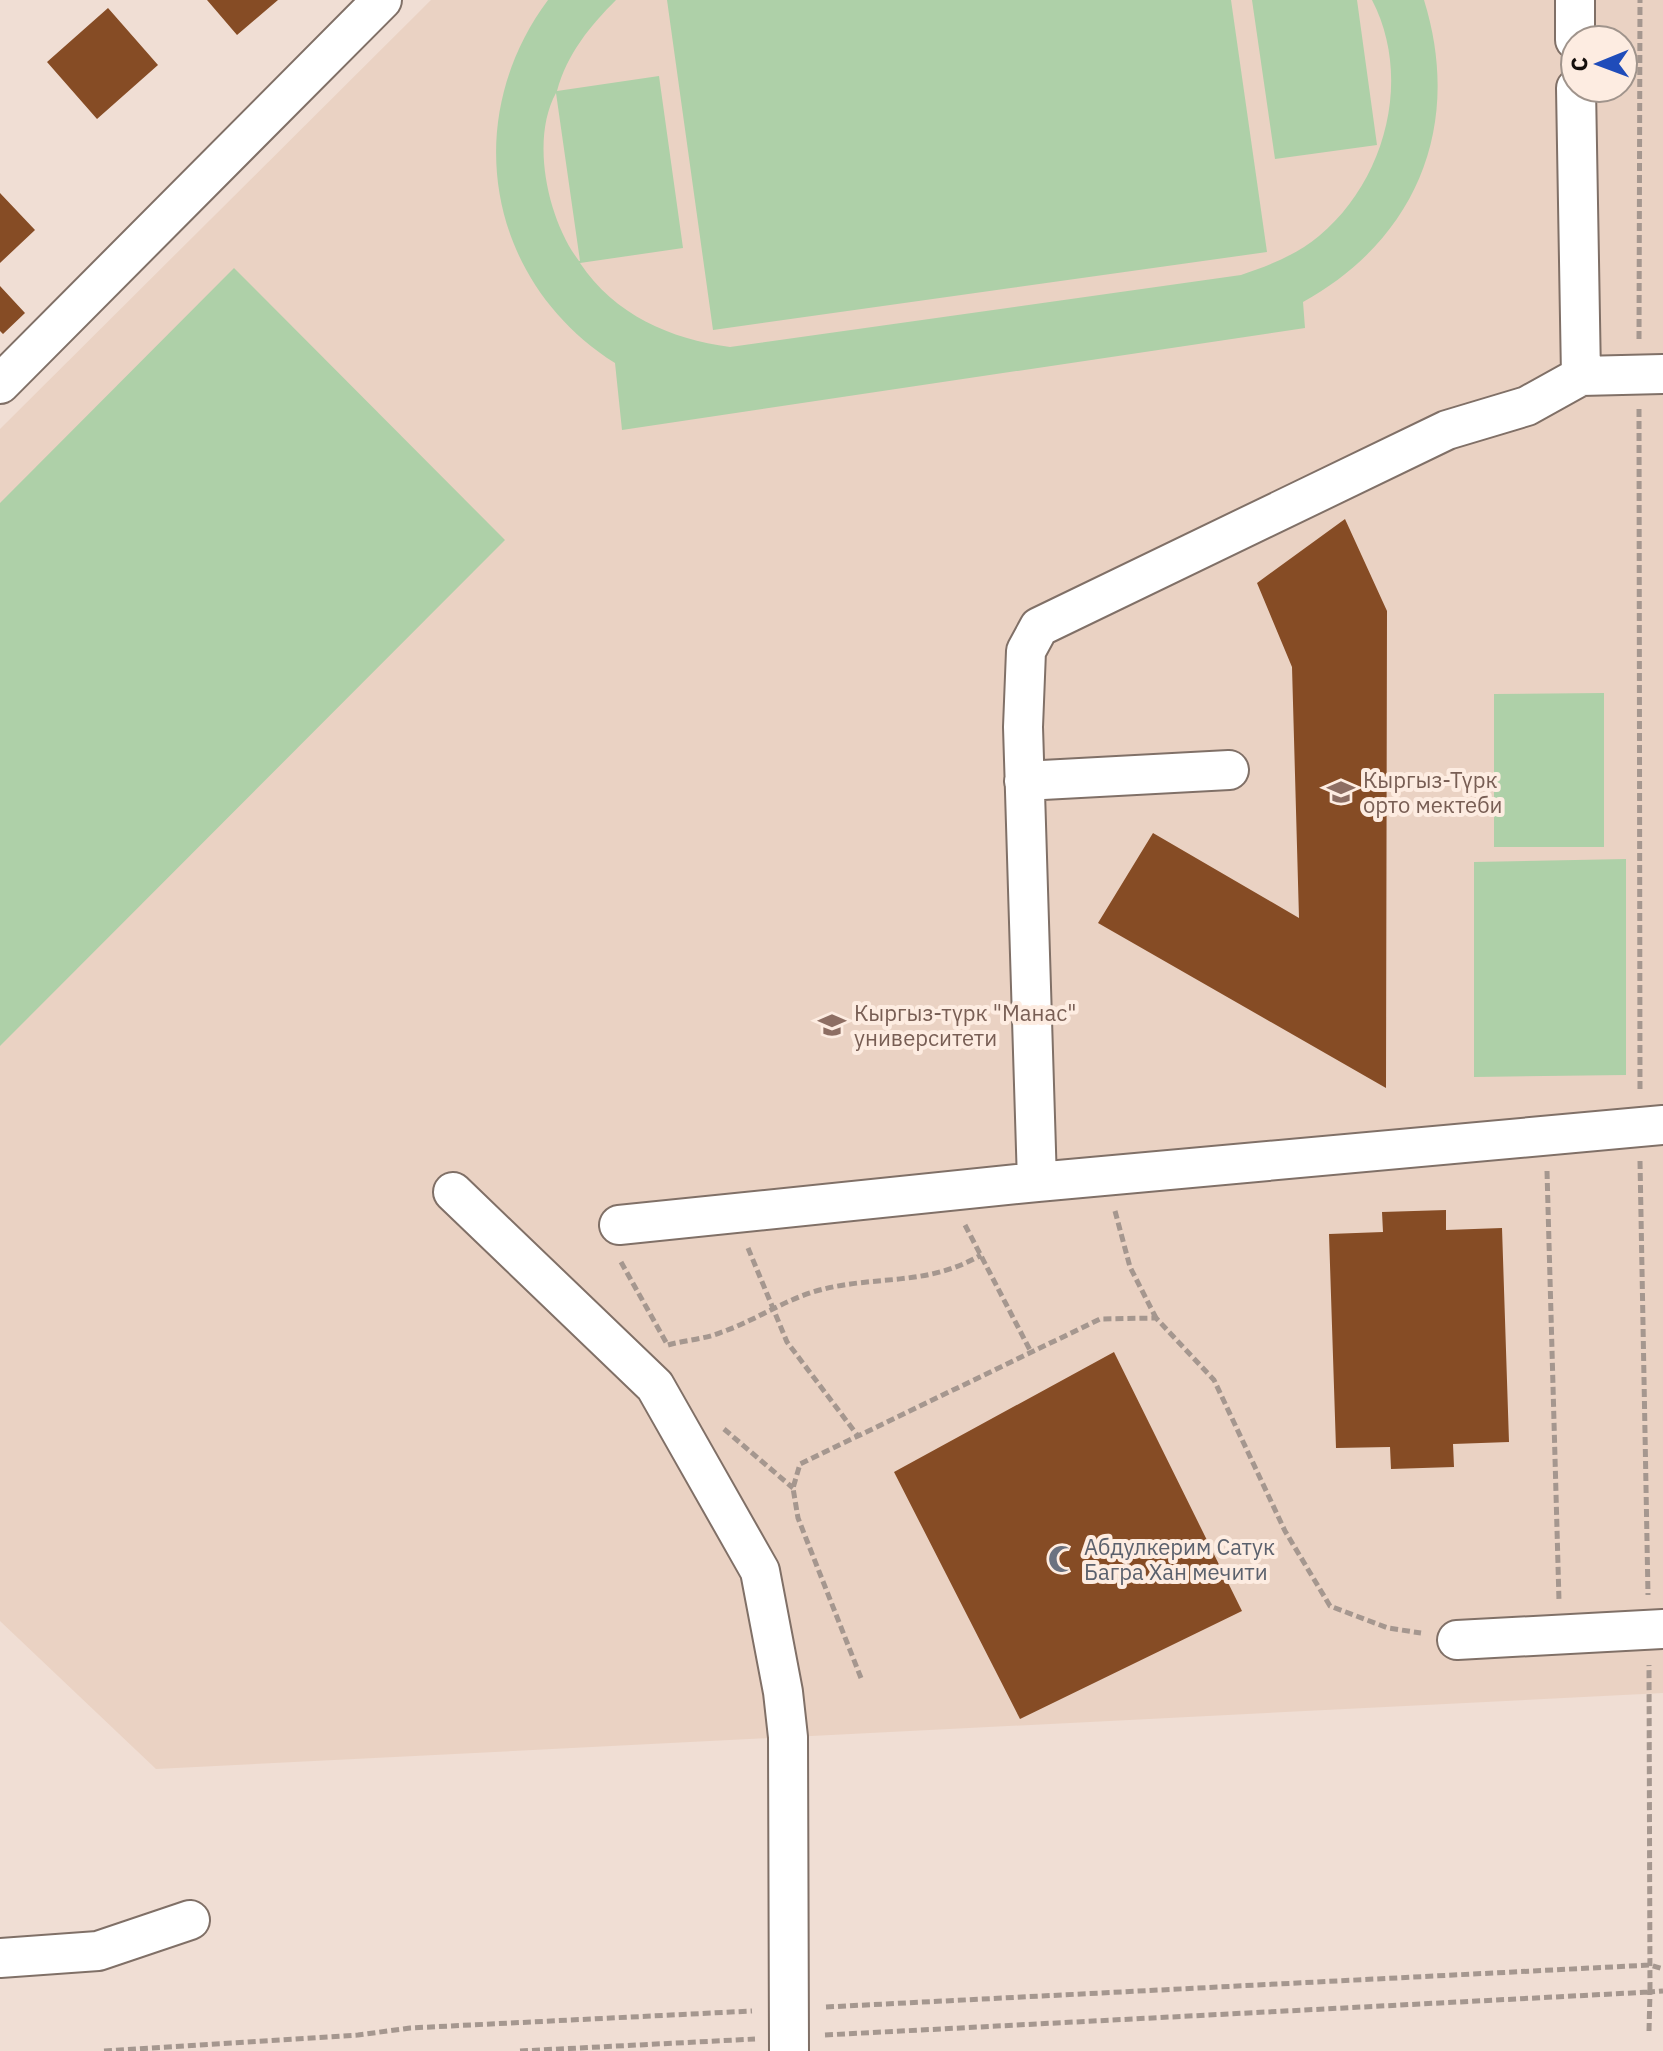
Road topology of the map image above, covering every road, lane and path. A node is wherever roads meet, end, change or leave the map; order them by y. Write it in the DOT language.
graph roads {
  1 [pos="382,0"];
  2 [pos="1575,0"];
  3 [pos="1640,0"];
  4 [pos="1575,24"];
  5 [pos="1576,104"];
  6 [pos="1651,374"];
  7 [pos="1581,376"];
  8 [pos="0,384"];
  9 [pos="1229,770"];
  10 [pos="1024,781"];
  11 [pos="1652,1125"];
  12 [pos="1546,1162"];
  13 [pos="1037,1182"];
  14 [pos="453,1192"];
  15 [pos="1113,1206"];
  16 [pos="963,1221"];
  17 [pos="619,1225"];
  18 [pos="745,1242"];
  19 [pos="981,1255"];
  20 [pos="775,1305"];
  21 [pos="1156,1318"];
  22 [pos="668,1345"];
  23 [pos="1031,1352"];
  24 [pos="858,1436"];
  25 [pos="1656,1629"];
  26 [pos="1560,1634"];
  27 [pos="1457,1640"];
  28 [pos="861,1678"];
  29 [pos="190,1920"];
  30 [pos="0,1958"];
  31 [pos="1650,1965"];
  32 [pos="1663,1969"];
  33 [pos="1663,1991"];
  34 [pos="1650,1992"];
  35 [pos="1649,2031"];
  36 [pos="790,2032"];
  37 [pos="104,2051"];
  38 [pos="520,2051"];
  1 -- 8 [label="street"];
  2 -- 4 [label="street"];
  3 -- 6 [label="path"];
  5 -- 7 [label="street"];
  6 -- 7 [label="street"];
  6 -- 11 [label="path"];
  7 -- 10 [label="street"];
  9 -- 10 [label="street"];
  10 -- 13 [label="street"];
  11 -- 13 [label="street"];
  11 -- 25 [label="path"];
  12 -- 26 [label="path"];
  13 -- 17 [label="street"];
  14 -- 36 [label="street"];
  15 -- 21 [label="path"];
  16 -- 19 [label="path"];
  18 -- 20 [label="path"];
  19 -- 20 [label="path"];
  19 -- 23 [label="path"];
  20 -- 22 [label="path"];
  20 -- 24 [label="path"];
  21 -- 23 [label="path"];
  21 -- 27 [label="path"];
  23 -- 24 [label="path"];
  24 -- 28 [label="path"];
  25 -- 26 [label="street"];
  25 -- 31 [label="path"];
  26 -- 27 [label="street"];
  29 -- 30 [label="street"];
  31 -- 32 [label="path"];
  31 -- 34 [label="path"];
  31 -- 36 [label="path"];
  33 -- 34 [label="path"];
  34 -- 35 [label="path"];
  34 -- 36 [label="path"];
  36 -- 37 [label="path"];
  36 -- 38 [label="path"];
}
